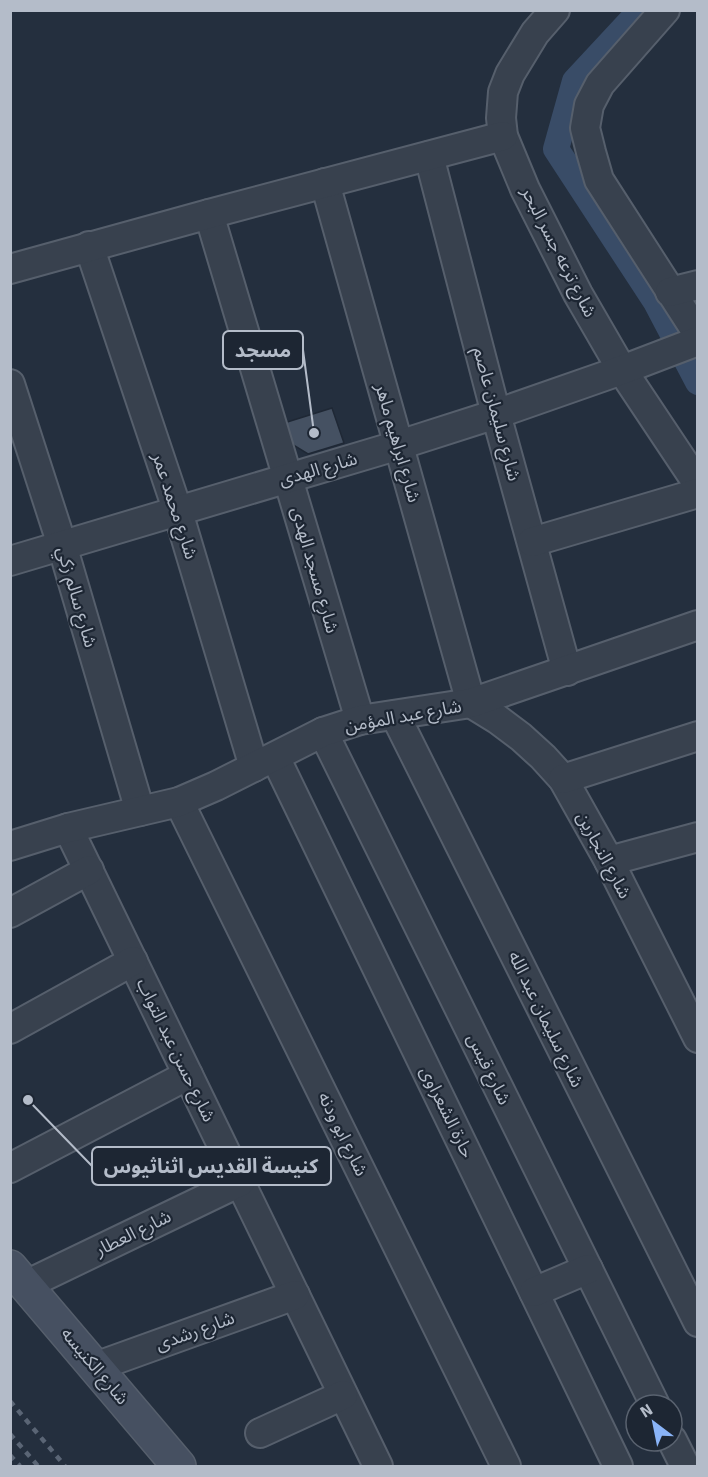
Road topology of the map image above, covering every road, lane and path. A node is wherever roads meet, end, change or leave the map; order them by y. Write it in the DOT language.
graph roads {
  1 [pos="555,10"];
  2 [pos="665,10"];
  3 [pos="504,136"];
  4 [pos="429,156"];
  5 [pos="325,183"];
  6 [pos="209,214"];
  7 [pos="89,246"];
  8 [pos="10,269"];
  9 [pos="698,285"];
  10 [pos="670,292"];
  11 [pos="693,340"];
  12 [pos="632,366"];
  13 [pos="10,384"];
  14 [pos="496,414"];
  15 [pos="399,445"];
  16 [pos="288,478"];
  17 [pos="698,484"];
  18 [pos="698,493"];
  19 [pos="178,512"];
  20 [pos="532,542"];
  21 [pos="62,545"];
  22 [pos="10,561"];
  23 [pos="698,625"];
  24 [pos="567,671"];
  25 [pos="471,703"];
  26 [pos="395,715"];
  27 [pos="360,720"];
  28 [pos="323,732"];
  29 [pos="698,736"];
  30 [pos="264,762"];
  31 [pos="563,779"];
  32 [pos="179,802"];
  33 [pos="140,812"];
  34 [pos="68,828"];
  35 [pos="698,837"];
  36 [pos="10,846"];
  37 [pos="609,861"];
  38 [pos="89,870"];
  39 [pos="10,914"];
  40 [pos="133,961"];
  41 [pos="10,1029"];
  42 [pos="698,1038"];
  43 [pos="188,1075"];
  44 [pos="10,1168"];
  45 [pos="240,1182"];
  46 [pos="588,1269"];
  47 [pos="18,1276"];
  48 [pos="534,1292"];
  49 [pos="295,1295"];
  50 [pos="698,1322"];
  51 [pos="95,1367"];
  52 [pos="649,1393"];
  53 [pos="343,1395"];
  54 [pos="260,1433"];
  55 [pos="179,1467"];
  56 [pos="378,1467"];
  57 [pos="506,1467"];
  58 [pos="618,1467"];
  1 -- 3 [label="street, شارع ترعه جسر البحر"];
  2 -- 10 [label="street"];
  3 -- 4 [label="street"];
  3 -- 12 [label="street, شارع ترعه جسر البحر"];
  4 -- 5 [label="street"];
  4 -- 14 [label="street, شارع سليمان عاصم"];
  5 -- 6 [label="street"];
  5 -- 15 [label="street, شارع ابراهيم ماهر"];
  6 -- 7 [label="street"];
  6 -- 16 [label="street, شارع مسجد الهدى"];
  7 -- 8 [label="street"];
  7 -- 19 [label="street, شارع محمد عمر"];
  9 -- 10 [label="street"];
  10 -- 11 [label="street"];
  11 -- 12 [label="street, شارع الهدى"];
  12 -- 14 [label="street, شارع الهدى"];
  12 -- 17 [label="street, شارع ترعه جسر البحر"];
  13 -- 21 [label="street, شارع سالم زكي"];
  14 -- 15 [label="street, شارع الهدى"];
  14 -- 20 [label="street, شارع سليمان عاصم"];
  15 -- 16 [label="street, شارع الهدى"];
  15 -- 25 [label="street, شارع ابراهيم ماهر"];
  16 -- 19 [label="street, شارع الهدى"];
  16 -- 27 [label="street, شارع مسجد الهدى"];
  18 -- 20 [label="street"];
  19 -- 21 [label="street, شارع الهدى"];
  19 -- 30 [label="street, شارع محمد عمر"];
  20 -- 24 [label="street, شارع سليمان عاصم"];
  21 -- 22 [label="street, شارع الهدى"];
  21 -- 33 [label="street, شارع سالم زكي"];
  23 -- 24 [label="street, شارع عبد المؤمن"];
  24 -- 25 [label="street, شارع عبد المؤمن"];
  25 -- 26 [label="street, شارع عبد المؤمن"];
  25 -- 31 [label="street, شارع النجارين"];
  26 -- 27 [label="street, شارع عبد المؤمن"];
  26 -- 50 [label="street, شارع سليمان عبد الله"];
  27 -- 28 [label="street, شارع عبد المؤمن"];
  28 -- 30 [label="street, شارع عبد المؤمن"];
  28 -- 46 [label="street, شارع قيس"];
  29 -- 31 [label="street"];
  30 -- 32 [label="street, شارع عبد المؤمن"];
  30 -- 48 [label="street, حارة الشعراوى"];
  31 -- 37 [label="street, شارع النجارين"];
  32 -- 33 [label="street, شارع عبد المؤمن"];
  32 -- 57 [label="street, شارع ابو ودنه"];
  33 -- 34 [label="street, شارع عبد المؤمن"];
  34 -- 36 [label="street, شارع عبد المؤمن"];
  34 -- 38 [label="street, شارع حسن عبد التواب"];
  35 -- 37 [label="street"];
  37 -- 42 [label="street, شارع النجارين"];
  38 -- 39 [label="street"];
  38 -- 40 [label="street, شارع حسن عبد التواب"];
  40 -- 41 [label="street"];
  40 -- 43 [label="street, شارع حسن عبد التواب"];
  43 -- 44 [label="street"];
  43 -- 45 [label="street, شارع حسن عبد التواب"];
  45 -- 47 [label="street, شارع العطار"];
  45 -- 49 [label="street, شارع حسن عبد التواب"];
  46 -- 48 [label="street"];
  46 -- 52 [label="street, شارع قيس"];
  47 -- 51 [label="main road, شارع الكنيسه"];
  48 -- 58 [label="street, حارة الشعراوى"];
  49 -- 51 [label="street, شارع رشدى"];
  49 -- 53 [label="street, شارع حسن عبد التواب"];
  51 -- 55 [label="main road, شارع الكنيسه"];
  53 -- 54 [label="street"];
  53 -- 56 [label="street, شارع حسن عبد التواب"];
}
